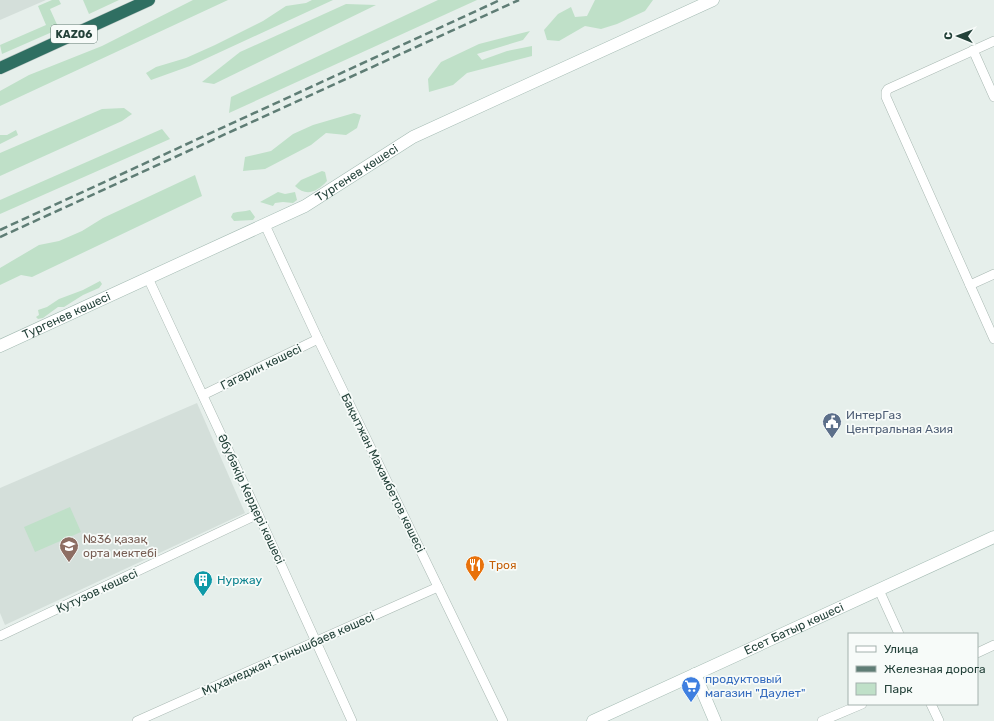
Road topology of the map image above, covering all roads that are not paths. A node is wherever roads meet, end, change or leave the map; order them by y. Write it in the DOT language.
graph roads {
  1 [pos="149,0"];
  2 [pos="713,0"];
  3 [pos="994,41"];
  4 [pos="973,50"];
  5 [pos="0,68"];
  6 [pos="994,97"];
  7 [pos="265,225"];
  8 [pos="994,274"];
  9 [pos="148,278"];
  10 [pos="970,285"];
  11 [pos="318,339"];
  12 [pos="994,340"];
  13 [pos="0,346"];
  14 [pos="203,395"];
  15 [pos="258,514"];
  16 [pos="994,537"];
  17 [pos="438,587"];
  18 [pos="879,590"];
  19 [pos="899,633"];
  20 [pos="0,636"];
  21 [pos="316,642"];
  22 [pos="994,645"];
  23 [pos="978,653"];
  24 [pos="694,674"];
  25 [pos="860,705"];
  26 [pos="931,705"];
  27 [pos="137,721"];
  28 [pos="352,721"];
  29 [pos="503,721"];
  30 [pos="593,721"];
  31 [pos="716,721"];
  32 [pos="822,721"];
  33 [pos="938,721"];
  1 -- 5 [label="highway, KАZ06"];
  2 -- 7 [label="main road, Тургенев көшесі"];
  3 -- 4 [label="street"];
  4 -- 6 [label="street"];
  4 -- 10 [label="street"];
  7 -- 9 [label="main road, Тургенев көшесі"];
  7 -- 11 [label="street, Бақытжан Махамбетов көшесі"];
  8 -- 10 [label="street"];
  9 -- 13 [label="main road, Тургенев көшесі"];
  9 -- 14 [label="street, Әбубәкір Кердері көшесі"];
  10 -- 12 [label="street"];
  11 -- 14 [label="street, Гагарин көшесі"];
  11 -- 17 [label="street, Бақытжан Махамбетов көшесі"];
  14 -- 15 [label="street, Әбубәкір Кердері көшесі"];
  15 -- 20 [label="street, Кутузов көшесі"];
  15 -- 21 [label="street, Әбубәкір Кердері көшесі"];
  16 -- 18 [label="main road, Есет Батыр көшесі"];
  17 -- 21 [label="street, Мұхамеджан Тынышбаев көшесі"];
  17 -- 29 [label="street, Бақытжан Махамбетов көшесі"];
  18 -- 19 [label="street"];
  18 -- 24 [label="main road, Есет Батыр көшесі"];
  21 -- 27 [label="street, Мұхамеджан Тынышбаев көшесі"];
  21 -- 28 [label="street, Әбубәкір Кердері көшесі"];
  22 -- 23 [label="street"];
  24 -- 30 [label="main road, Есет Батыр көшесі"];
  24 -- 31 [label="main road"];
  25 -- 32 [label="street"];
  26 -- 33 [label="street"];
}
